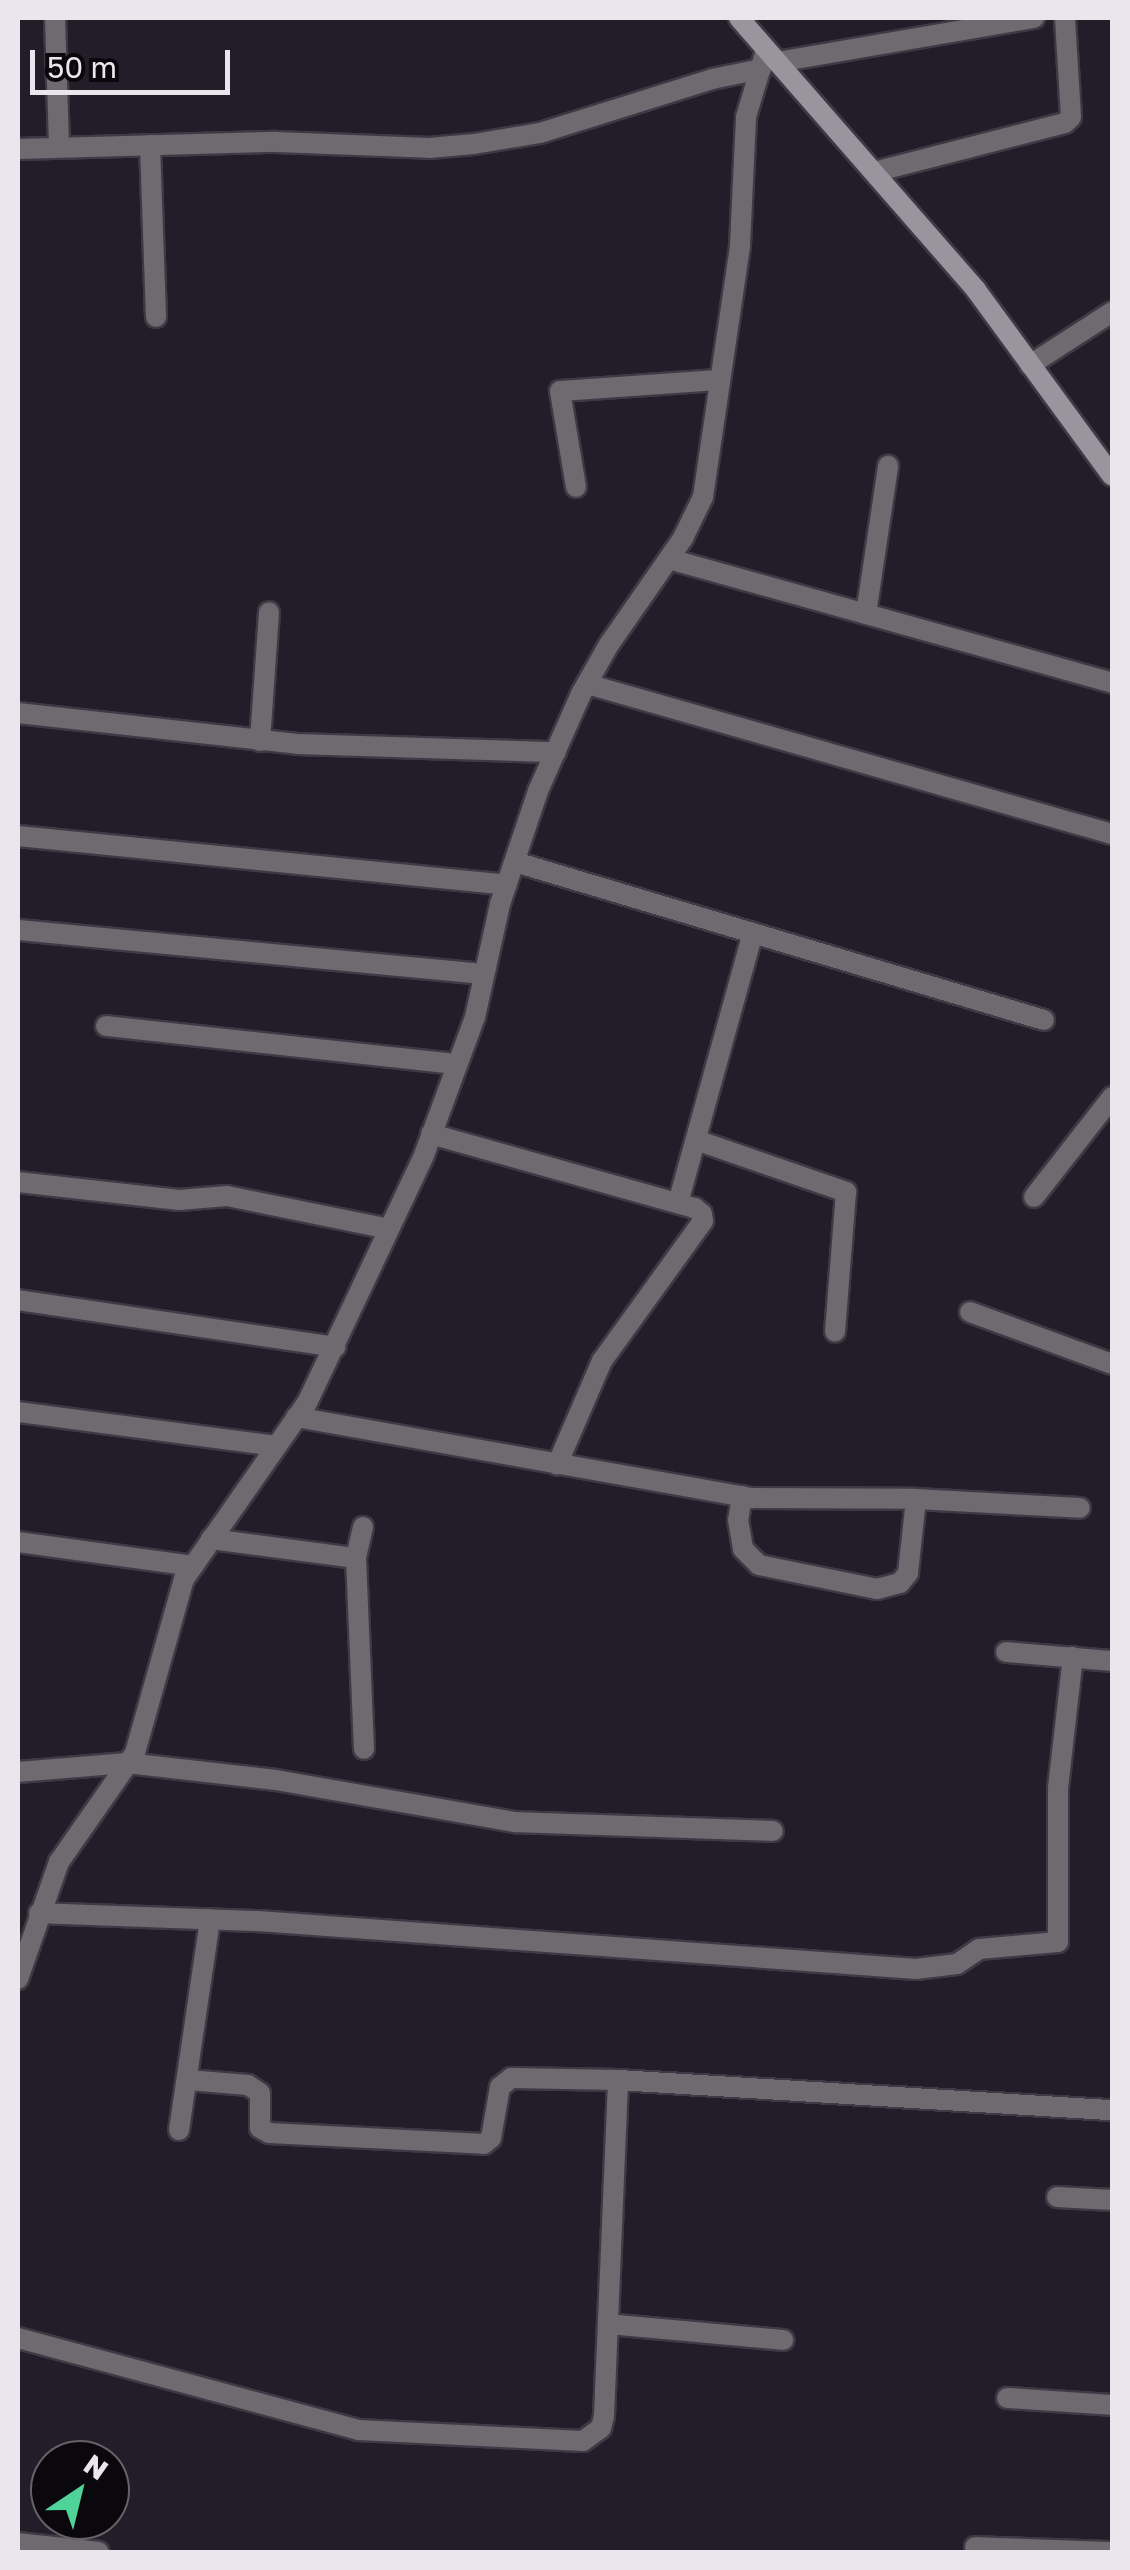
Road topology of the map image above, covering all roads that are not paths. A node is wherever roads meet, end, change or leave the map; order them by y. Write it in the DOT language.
graph roads {
  1 [pos="54,18"];
  2 [pos="740,18"];
  3 [pos="1034,18"];
  4 [pos="1064,18"];
  5 [pos="769,60"];
  6 [pos="150,145"];
  7 [pos="18,148"];
  8 [pos="59,148"];
  9 [pos="874,172"];
  10 [pos="1112,312"];
  11 [pos="156,317"];
  12 [pos="1030,364"];
  13 [pos="719,380"];
  14 [pos="888,466"];
  15 [pos="1112,476"];
  16 [pos="576,486"];
  17 [pos="669,558"];
  18 [pos="268,612"];
  19 [pos="866,614"];
  20 [pos="1112,683"];
  21 [pos="587,684"];
  22 [pos="18,713"];
  23 [pos="260,742"];
  24 [pos="556,752"];
  25 [pos="1112,834"];
  26 [pos="18,836"];
  27 [pos="515,862"];
  28 [pos="507,885"];
  29 [pos="18,930"];
  30 [pos="752,933"];
  31 [pos="484,974"];
  32 [pos="1044,1020"];
  33 [pos="106,1026"];
  34 [pos="456,1064"];
  35 [pos="1112,1097"];
  36 [pos="431,1134"];
  37 [pos="696,1140"];
  38 [pos="18,1182"];
  39 [pos="1034,1198"];
  40 [pos="678,1203"];
  41 [pos="389,1229"];
  42 [pos="18,1300"];
  43 [pos="970,1312"];
  44 [pos="836,1332"];
  45 [pos="336,1347"];
  46 [pos="1112,1364"];
  47 [pos="18,1412"];
  48 [pos="296,1417"];
  49 [pos="276,1446"];
  50 [pos="557,1466"];
  51 [pos="742,1496"];
  52 [pos="916,1498"];
  53 [pos="1080,1508"];
  54 [pos="363,1528"];
  55 [pos="212,1538"];
  56 [pos="18,1542"];
  57 [pos="356,1558"];
  58 [pos="194,1566"];
  59 [pos="1006,1652"];
  60 [pos="1072,1657"];
  61 [pos="1112,1661"];
  62 [pos="364,1749"];
  63 [pos="127,1763"];
  64 [pos="18,1772"];
  65 [pos="773,1831"];
  66 [pos="39,1913"];
  67 [pos="210,1919"];
  68 [pos="24,1935"];
  69 [pos="18,1979"];
  70 [pos="188,2080"];
  71 [pos="618,2080"];
  72 [pos="1112,2110"];
  73 [pos="179,2130"];
  74 [pos="1056,2197"];
  75 [pos="1112,2200"];
  76 [pos="608,2324"];
  77 [pos="18,2338"];
  78 [pos="784,2340"];
  79 [pos="1008,2398"];
  80 [pos="1112,2405"];
  81 [pos="19,2546"];
  82 [pos="975,2547"];
  83 [pos="99,2552"];
  84 [pos="1112,2552"];
  1 -- 8 [label="street"];
  2 -- 5 [label="main road"];
  3 -- 5 [label="street"];
  4 -- 9 [label="street"];
  5 -- 6 [label="street"];
  5 -- 9 [label="main road"];
  5 -- 13 [label="street"];
  6 -- 8 [label="street"];
  6 -- 11 [label="street"];
  7 -- 8 [label="street"];
  9 -- 12 [label="main road"];
  10 -- 12 [label="street"];
  12 -- 15 [label="main road"];
  13 -- 16 [label="street"];
  13 -- 17 [label="street"];
  14 -- 19 [label="street"];
  17 -- 19 [label="street"];
  17 -- 21 [label="street"];
  18 -- 23 [label="street"];
  19 -- 20 [label="street"];
  21 -- 24 [label="street"];
  21 -- 25 [label="street"];
  22 -- 23 [label="street"];
  23 -- 24 [label="street"];
  24 -- 27 [label="street"];
  26 -- 28 [label="street"];
  27 -- 28 [label="street"];
  27 -- 30 [label="street"];
  28 -- 31 [label="street"];
  29 -- 31 [label="street"];
  30 -- 32 [label="street"];
  30 -- 37 [label="street"];
  31 -- 34 [label="street"];
  33 -- 34 [label="street"];
  34 -- 36 [label="street"];
  35 -- 39 [label="street"];
  36 -- 40 [label="street"];
  36 -- 41 [label="street"];
  37 -- 40 [label="street"];
  37 -- 44 [label="street"];
  38 -- 41 [label="street"];
  40 -- 50 [label="street"];
  41 -- 45 [label="street"];
  42 -- 45 [label="street"];
  43 -- 46 [label="street"];
  45 -- 48 [label="street"];
  47 -- 49 [label="street"];
  48 -- 49 [label="street"];
  48 -- 50 [label="street"];
  49 -- 55 [label="street"];
  50 -- 51 [label="street"];
  51 -- 52 [label="street"];
  51 -- 52 [label="street"];
  52 -- 53 [label="street"];
  54 -- 57 [label="street"];
  55 -- 57 [label="street"];
  55 -- 58 [label="street"];
  56 -- 58 [label="street"];
  57 -- 62 [label="street"];
  58 -- 63 [label="street"];
  59 -- 60 [label="street"];
  60 -- 61 [label="street"];
  60 -- 67 [label="street"];
  63 -- 64 [label="street"];
  63 -- 65 [label="street"];
  63 -- 66 [label="street"];
  66 -- 67 [label="street"];
  66 -- 68 [label="street"];
  67 -- 70 [label="street"];
  68 -- 69 [label="street"];
  70 -- 71 [label="street"];
  70 -- 73 [label="street"];
  71 -- 72 [label="street"];
  71 -- 76 [label="street"];
  74 -- 75 [label="street"];
  76 -- 77 [label="street"];
  76 -- 78 [label="street"];
  79 -- 80 [label="street"];
  81 -- 83 [label="street"];
  82 -- 84 [label="street"];
}
